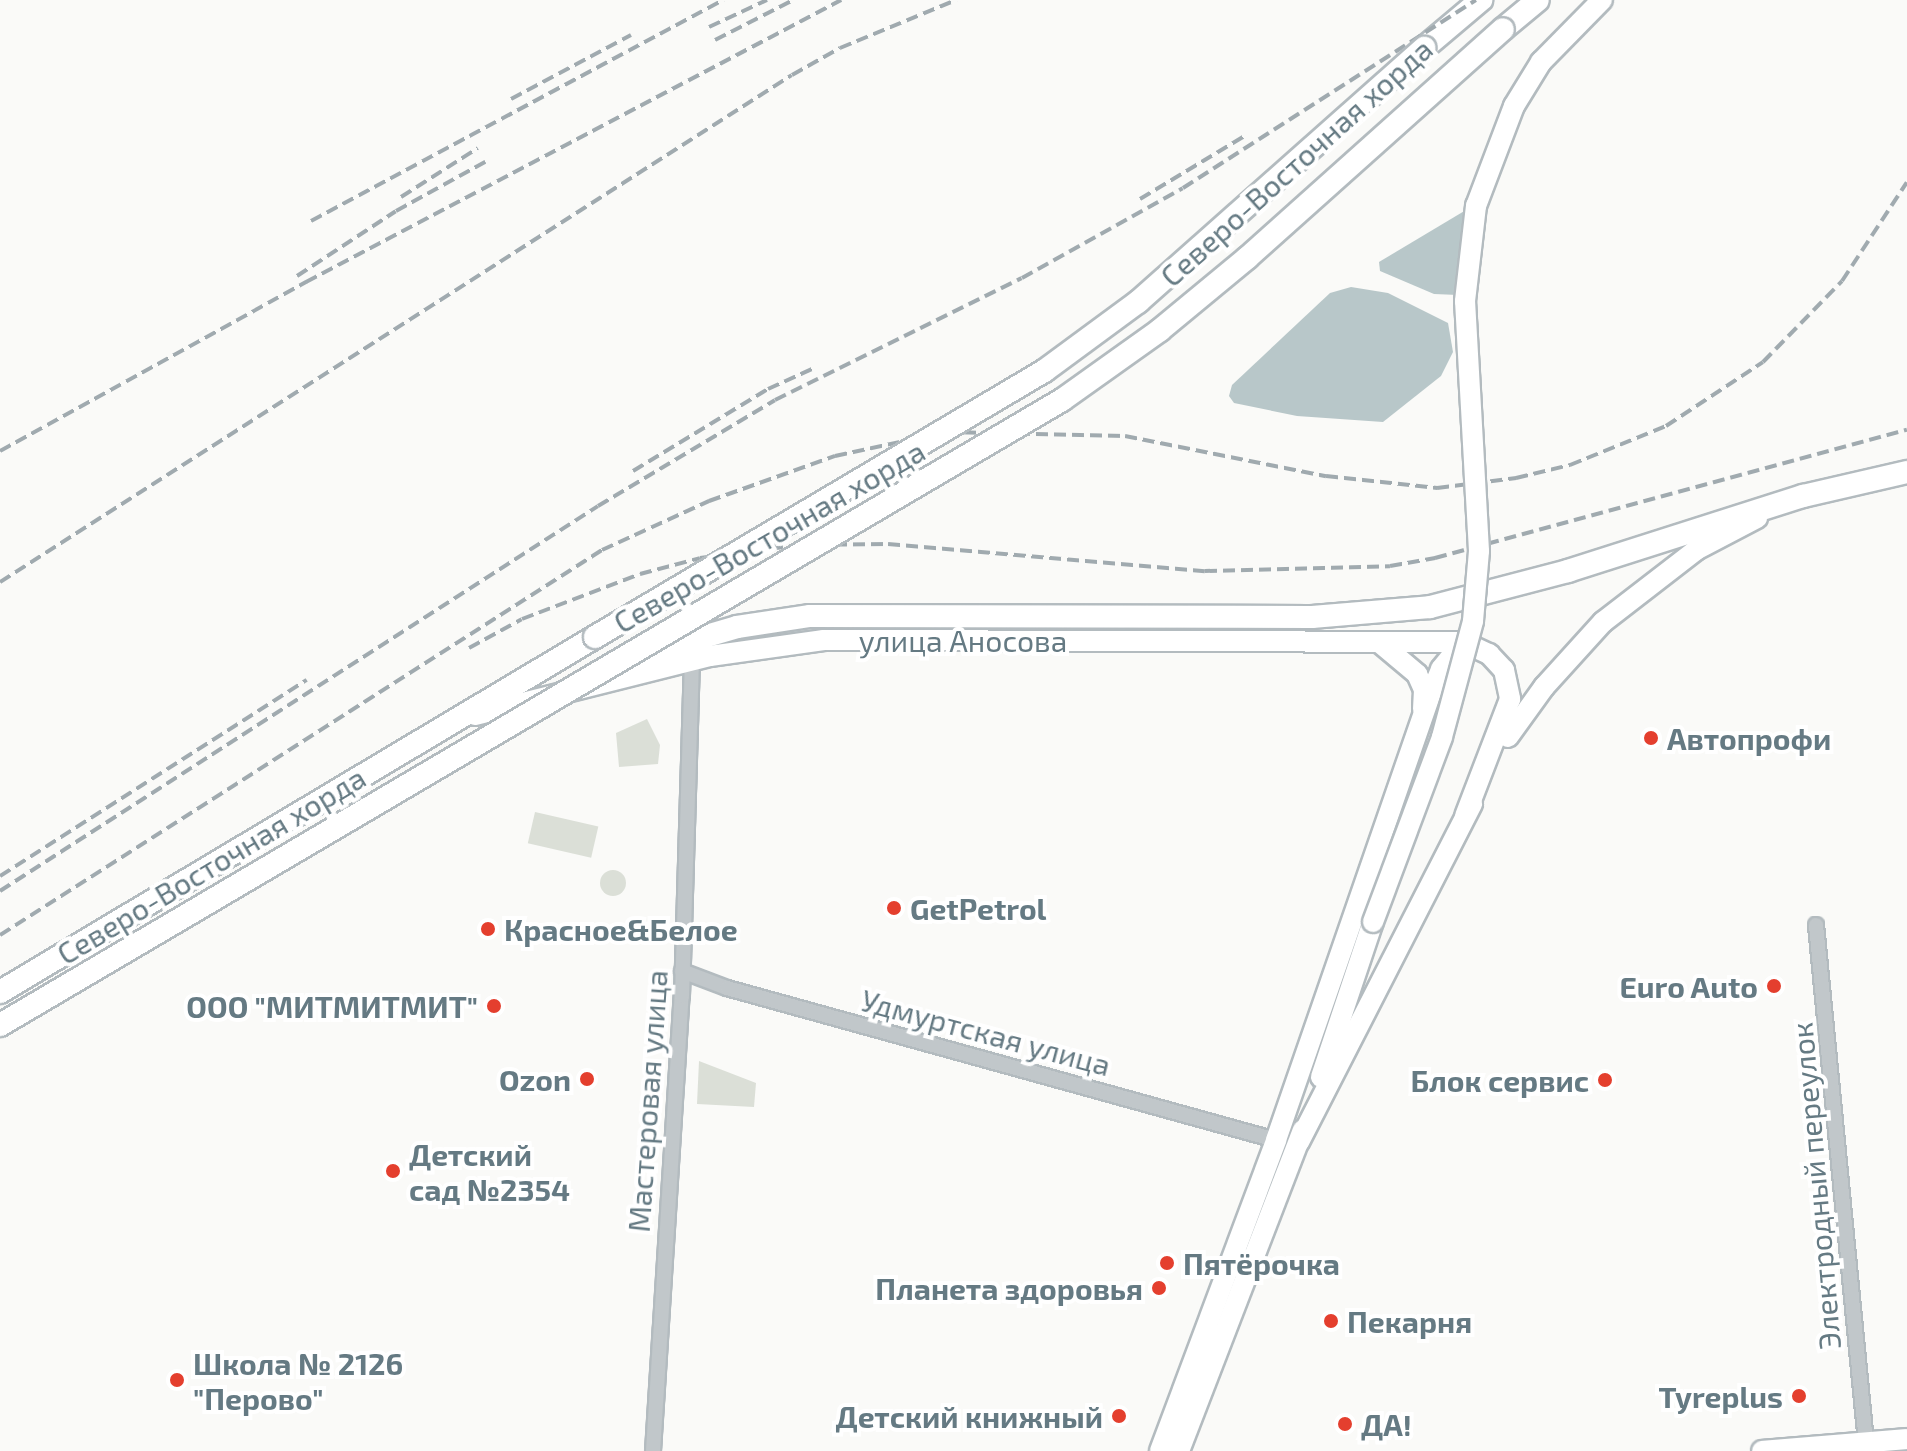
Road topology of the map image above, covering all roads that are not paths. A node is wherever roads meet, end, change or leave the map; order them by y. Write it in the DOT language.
graph roads {
  1 [pos="1538,0"];
  2 [pos="1545,0"];
  3 [pos="1602,0"];
  4 [pos="1481,1"];
  5 [pos="1503,29"];
  6 [pos="1907,472"];
  7 [pos="1803,496"];
  8 [pos="1379,642"];
  9 [pos="1463,642"];
  10 [pos="692,660"];
  11 [pos="611,666"];
  12 [pos="553,694"];
  13 [pos="1420,729"];
  14 [pos="1465,816"];
  15 [pos="1816,925"];
  16 [pos="682,971"];
  17 [pos="0,992"];
  18 [pos="0,1000"];
  19 [pos="0,1026"];
  20 [pos="1276,1140"];
  21 [pos="1299,1142"];
  22 [pos="1907,1439"];
  23 [pos="1866,1442"];
  24 [pos="653,1451"];
  25 [pos="1160,1451"];
  26 [pos="1179,1451"];
  27 [pos="1762,1451"];
  1 -- 5 [label="main road, Северо-Восточная хорда"];
  2 -- 5 [label="street, Северо-Восточная хорда"];
  3 -- 21 [label="street, bridge"];
  4 -- 17 [label="main road, Северо-Восточная хорда, bridge"];
  5 -- 11 [label="main road, Северо-Восточная хорда, bridge"];
  6 -- 7 [label="main road, Северо-Восточная хорда"];
  7 -- 11 [label="main road, Северо-Восточная хорда, bridge"];
  7 -- 14 [label="street"];
  8 -- 9 [label="street, улица Аносова"];
  8 -- 10 [label="street, улица Аносова"];
  8 -- 13 [label="street"];
  9 -- 13 [label="street"];
  9 -- 14 [label="street"];
  10 -- 12 [label="street, улица Аносова"];
  10 -- 16 [label="street, Мастеровая улица"];
  11 -- 19 [label="main road, Северо-Восточная хорда, bridge"];
  12 -- 18 [label="street, улица Аносова"];
  12 -- 19 [label="street, улица Аносова"];
  13 -- 20 [label="street"];
  14 -- 21 [label="street"];
  15 -- 23 [label="street, Электродный переулок"];
  16 -- 20 [label="street, Удмуртская улица"];
  16 -- 24 [label="street, Мастеровая улица"];
  20 -- 25 [label="street"];
  21 -- 26 [label="street"];
  22 -- 23 [label="street"];
  23 -- 27 [label="street"];
}
